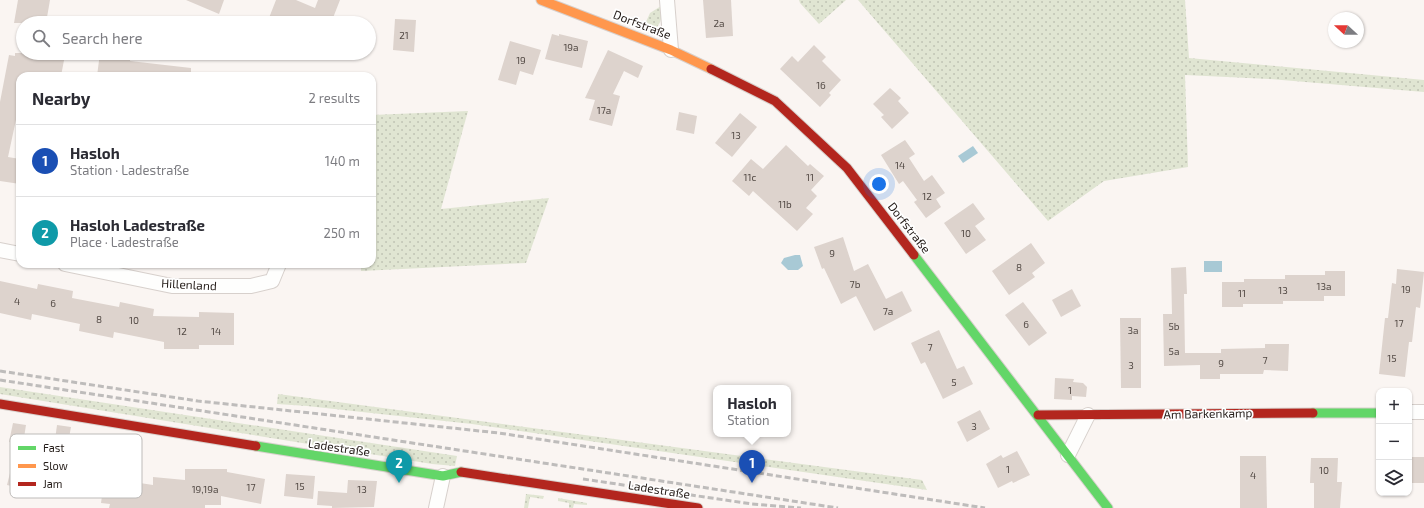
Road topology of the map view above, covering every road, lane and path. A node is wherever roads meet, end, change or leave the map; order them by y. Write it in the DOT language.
graph roads {
  1 [pos="541,0"];
  2 [pos="666,0"];
  3 [pos="670,50"];
  4 [pos="0,250"];
  5 [pos="16,253"];
  6 [pos="84,268"];
  7 [pos="277,268"];
  8 [pos="0,404"];
  9 [pos="1412,412"];
  10 [pos="1424,412"];
  11 [pos="1376,413"];
  12 [pos="1038,415"];
  13 [pos="1088,415"];
  14 [pos="1068,455"];
  15 [pos="443,476"];
  16 [pos="436,508"];
  17 [pos="698,508"];
  18 [pos="1108,508"];
  1 -- 3 [label="street, Dorfstraße"];
  2 -- 3 [label="street"];
  3 -- 12 [label="street, Dorfstraße"];
  4 -- 5 [label="street"];
  6 -- 7 [label="street, Hillenland"];
  8 -- 15 [label="street, Ladestraße"];
  9 -- 10 [label="street"];
  11 -- 13 [label="street, Am Barkenkamp"];
  12 -- 13 [label="street, Am Barkenkamp"];
  12 -- 14 [label="street, Dorfstraße"];
  13 -- 14 [label="street"];
  14 -- 18 [label="street, Dorfstraße"];
  15 -- 16 [label="street"];
  15 -- 17 [label="street, Ladestraße"];
}
